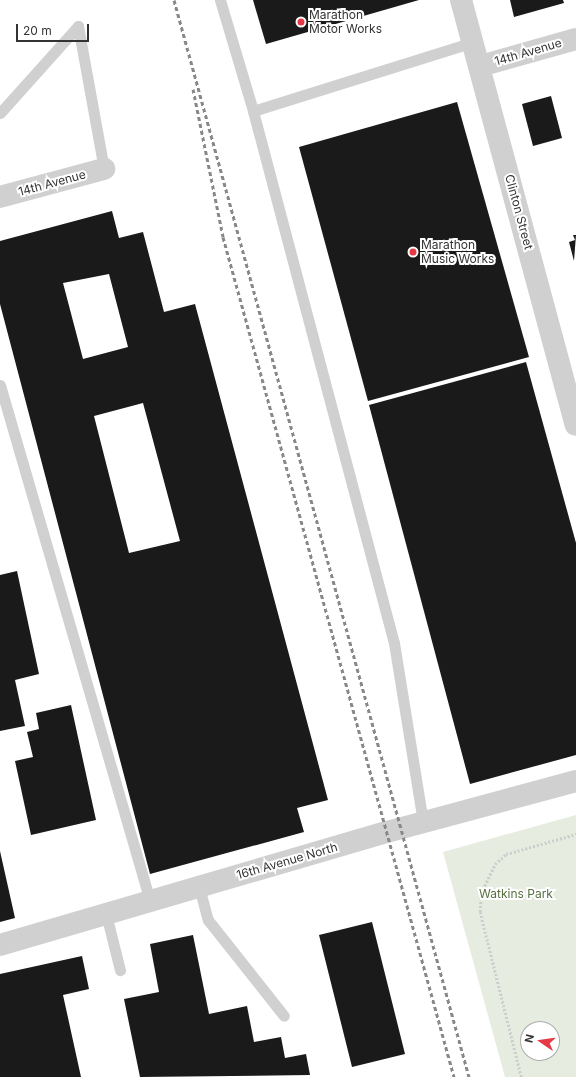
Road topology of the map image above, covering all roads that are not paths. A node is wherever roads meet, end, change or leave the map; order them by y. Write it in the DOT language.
graph roads {
  1 [pos="220,0"];
  2 [pos="462,0"];
  3 [pos="576,39"];
  4 [pos="473,42"];
  5 [pos="480,66"];
  6 [pos="253,111"];
  7 [pos="0,113"];
  8 [pos="104,169"];
  9 [pos="0,197"];
  10 [pos="570,383"];
  11 [pos="0,385"];
  12 [pos="576,425"];
  13 [pos="576,781"];
  14 [pos="423,822"];
  15 [pos="199,887"];
  16 [pos="150,901"];
  17 [pos="106,914"];
  18 [pos="0,945"];
  19 [pos="120,970"];
  20 [pos="284,1016"];
  1 -- 6 [label="lane"];
  2 -- 4 [label="street, Clinton Street"];
  3 -- 5 [label="street, 14th Avenue"];
  4 -- 5 [label="street, Clinton Street"];
  4 -- 6 [label="lane"];
  5 -- 10 [label="street, Clinton Street"];
  6 -- 14 [label="lane"];
  7 -- 8 [label="lane"];
  8 -- 9 [label="street, 14th Avenue"];
  10 -- 12 [label="street, Clinton Street"];
  11 -- 16 [label="lane"];
  13 -- 14 [label="street, 16th Avenue North"];
  14 -- 15 [label="street, 16th Avenue North"];
  15 -- 16 [label="street, 16th Avenue North"];
  15 -- 20 [label="lane"];
  16 -- 17 [label="street, 16th Avenue North"];
  17 -- 18 [label="street, 16th Avenue North"];
  17 -- 19 [label="lane"];
}
